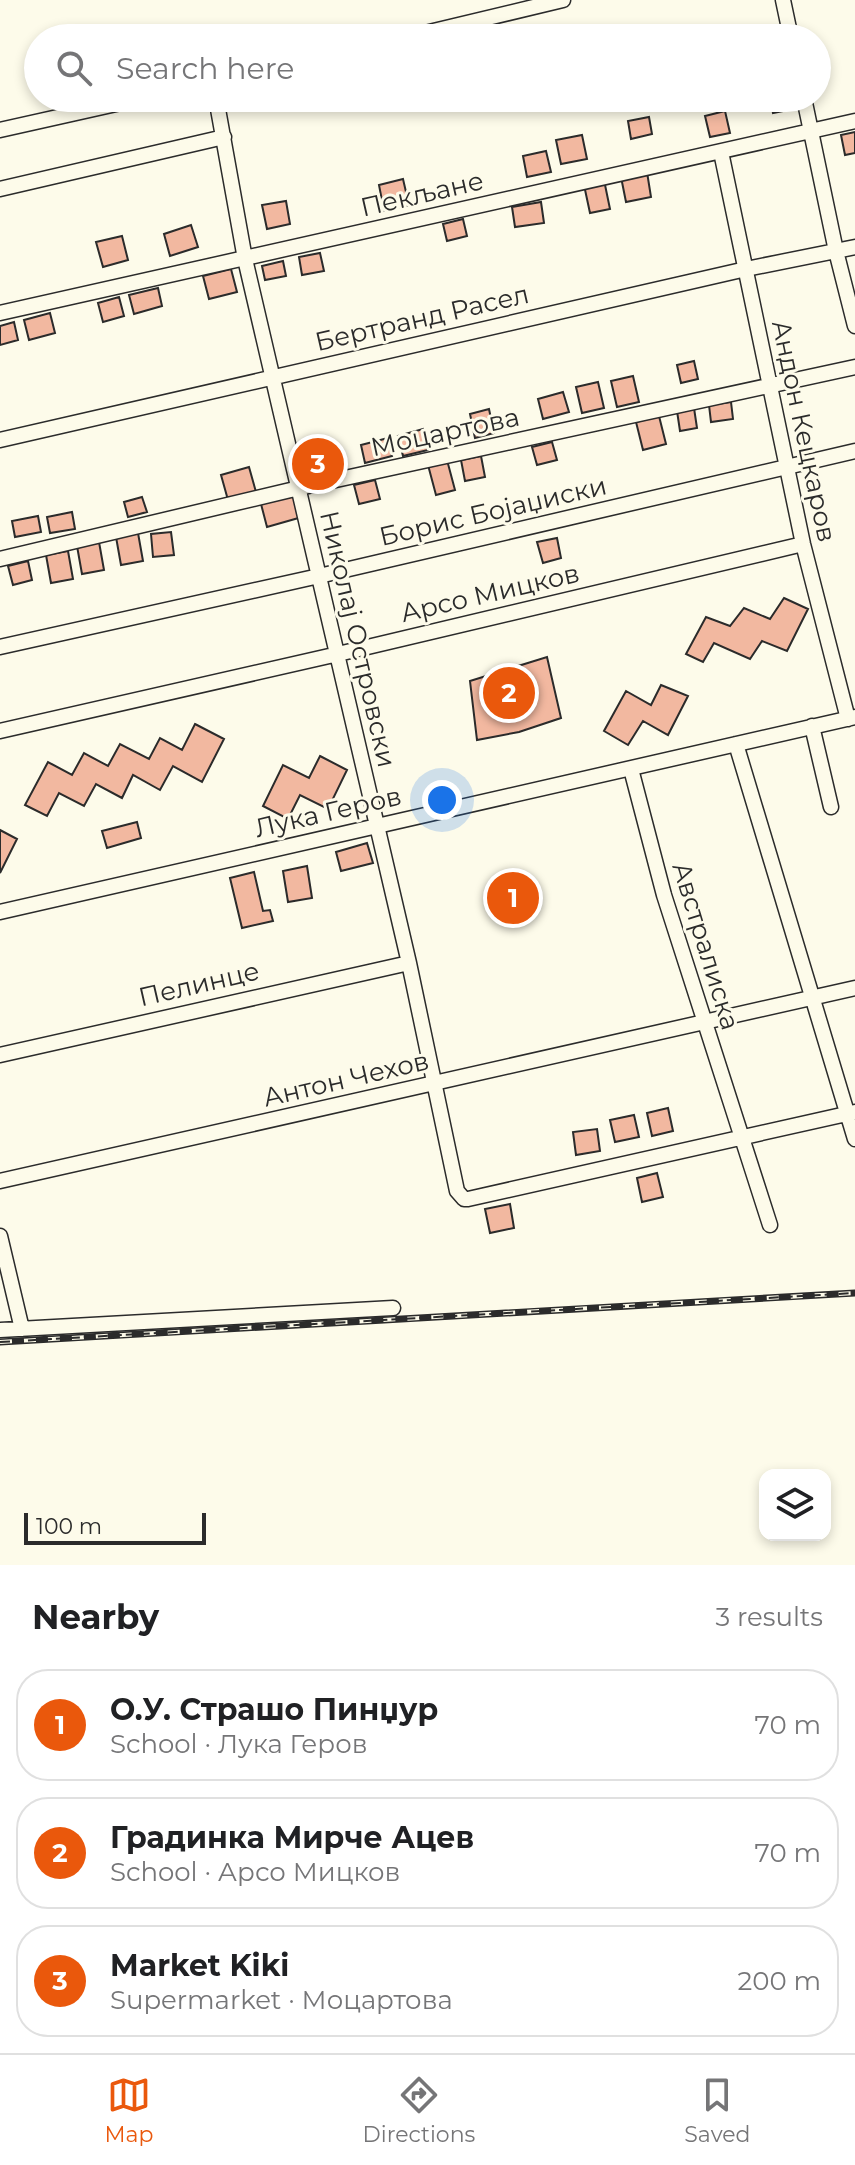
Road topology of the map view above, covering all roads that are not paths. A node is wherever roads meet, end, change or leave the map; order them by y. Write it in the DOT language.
graph roads {
  1 [pos="563,0"];
  2 [pos="783,0"];
  3 [pos="463,24"];
  4 [pos="788,24"];
  5 [pos="80,112"];
  6 [pos="219,112"];
  7 [pos="807,112"];
  8 [pos="855,121"];
  9 [pos="0,130"];
  10 [pos="811,131"];
  11 [pos="224,137"];
  12 [pos="721,152"];
  13 [pos="0,189"];
  14 [pos="855,247"];
  15 [pos="836,251"];
  16 [pos="245,259"];
  17 [pos="746,269"];
  18 [pos="0,313"];
  19 [pos="855,326"];
  20 [pos="855,367"];
  21 [pos="272,377"];
  22 [pos="769,385"];
  23 [pos="0,440"];
  24 [pos="855,451"];
  25 [pos="788,468"];
  26 [pos="299,488"];
  27 [pos="803,544"];
  28 [pos="0,559"];
  29 [pos="319,576"];
  30 [pos="0,647"];
  31 [pos="338,654"];
  32 [pos="852,718"];
  33 [pos="812,726"];
  34 [pos="0,731"];
  35 [pos="736,744"];
  36 [pos="631,769"];
  37 [pos="831,807"];
  38 [pos="377,826"];
  39 [pos="0,912"];
  40 [pos="409,963"];
  41 [pos="855,988"];
  42 [pos="812,997"];
  43 [pos="703,1023"];
  44 [pos="0,1055"];
  45 [pos="433,1083"];
  46 [pos="851,1113"];
  47 [pos="740,1137"];
  48 [pos="855,1139"];
  49 [pos="0,1181"];
  50 [pos="770,1225"];
  51 [pos="0,1236"];
  52 [pos="393,1308"];
  53 [pos="22,1329"];
  54 [pos="0,1330"];
  1 -- 3 [label="street"];
  2 -- 4 [label="street"];
  5 -- 9 [label="street"];
  6 -- 11 [label="street, Николај Островски"];
  7 -- 10 [label="street"];
  8 -- 10 [label="street, Пекљане"];
  10 -- 12 [label="street, Пекљане"];
  10 -- 15 [label="street"];
  11 -- 13 [label="street"];
  11 -- 16 [label="street, Николај Островски"];
  12 -- 16 [label="street, Пекљане"];
  12 -- 17 [label="street, Андон Кецкаров"];
  14 -- 15 [label="street, Бертранд Расел"];
  15 -- 17 [label="street, Бертранд Расел"];
  15 -- 19 [label="street"];
  16 -- 18 [label="street, Пекљане"];
  16 -- 21 [label="street, Николај Островски"];
  17 -- 21 [label="street, Бертранд Расел"];
  17 -- 22 [label="street, Андон Кецкаров"];
  20 -- 22 [label="street, Моцартова"];
  21 -- 23 [label="street, Бертранд Расел"];
  21 -- 26 [label="street, Николај Островски"];
  22 -- 25 [label="street, Андон Кецкаров"];
  22 -- 26 [label="street, Моцартова"];
  24 -- 25 [label="street, Борис Бојаџиски"];
  25 -- 27 [label="street, Андон Кецкаров"];
  25 -- 29 [label="street, Борис Бојаџиски"];
  26 -- 28 [label="street, Моцартова"];
  26 -- 29 [label="street, Николај Островски"];
  27 -- 31 [label="street, Арсо Мицков"];
  27 -- 32 [label="street, Андон Кецкаров"];
  29 -- 30 [label="street, Борис Бојаџиски"];
  29 -- 31 [label="street, Николај Островски"];
  31 -- 34 [label="street, Арсо Мицков"];
  31 -- 38 [label="street, Николај Островски"];
  32 -- 33 [label="street, Лука Геров"];
  33 -- 35 [label="street, Лука Геров"];
  33 -- 37 [label="street"];
  35 -- 36 [label="street, Лука Геров"];
  35 -- 42 [label="street"];
  36 -- 38 [label="street, Лука Геров"];
  36 -- 43 [label="street, Австралиска"];
  38 -- 39 [label="street, Лука Геров"];
  38 -- 40 [label="street, Николај Островски"];
  40 -- 44 [label="street, Пелинце"];
  40 -- 45 [label="street, Николај Островски"];
  41 -- 42 [label="street, Антон Чехов"];
  42 -- 43 [label="street, Антон Чехов"];
  42 -- 46 [label="street"];
  43 -- 45 [label="street, Антон Чехов"];
  43 -- 47 [label="street, Австралиска"];
  45 -- 47 [label="street, Николај Островски"];
  45 -- 49 [label="street, Антон Чехов"];
  46 -- 47 [label="street"];
  46 -- 48 [label="street"];
  47 -- 50 [label="street, Австралиска"];
  51 -- 53 [label="street"];
  52 -- 53 [label="street"];
  53 -- 54 [label="street"];
}
